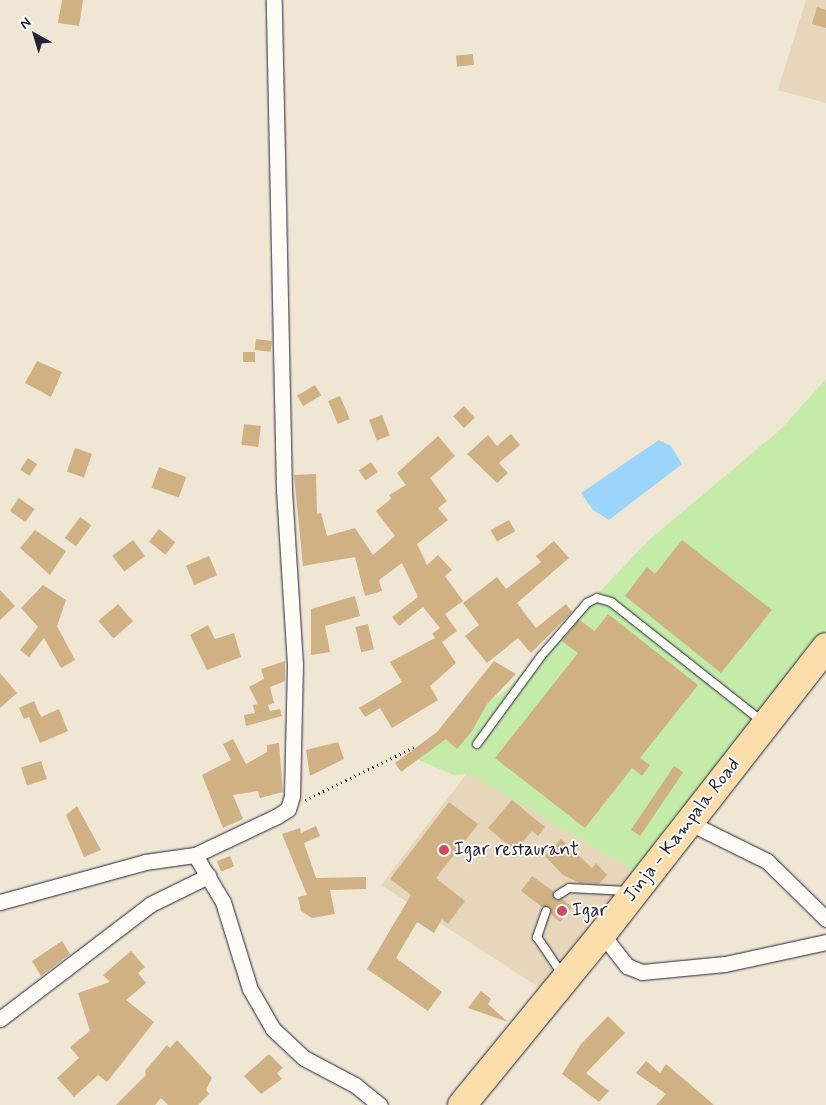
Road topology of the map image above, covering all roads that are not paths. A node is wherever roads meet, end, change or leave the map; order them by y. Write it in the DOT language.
graph roads {
  1 [pos="274,0"];
  2 [pos="826,647"];
  3 [pos="765,724"];
  4 [pos="477,744"];
  5 [pos="688,822"];
  6 [pos="195,855"];
  7 [pos="208,876"];
  8 [pos="635,892"];
  9 [pos="558,895"];
  10 [pos="0,902"];
  11 [pos="546,911"];
  12 [pos="826,920"];
  13 [pos="602,934"];
  14 [pos="826,942"];
  15 [pos="564,978"];
  16 [pos="0,1019"];
  17 [pos="380,1105"];
  18 [pos="462,1105"];
  1 -- 6 [label="street"];
  2 -- 3 [label="highway, Jinja - Kampala Road"];
  3 -- 4 [label="lane"];
  3 -- 5 [label="highway, Jinja - Kampala Road"];
  5 -- 8 [label="highway, Jinja - Kampala Road"];
  5 -- 12 [label="street"];
  6 -- 7 [label="street"];
  6 -- 10 [label="street"];
  7 -- 16 [label="street"];
  7 -- 17 [label="street"];
  8 -- 9 [label="lane"];
  8 -- 13 [label="highway, Jinja - Kampala Road"];
  11 -- 15 [label="lane"];
  13 -- 14 [label="street"];
  13 -- 15 [label="highway, Jinja - Kampala Road"];
  15 -- 18 [label="highway, Jinja - Kampala Road"];
}
